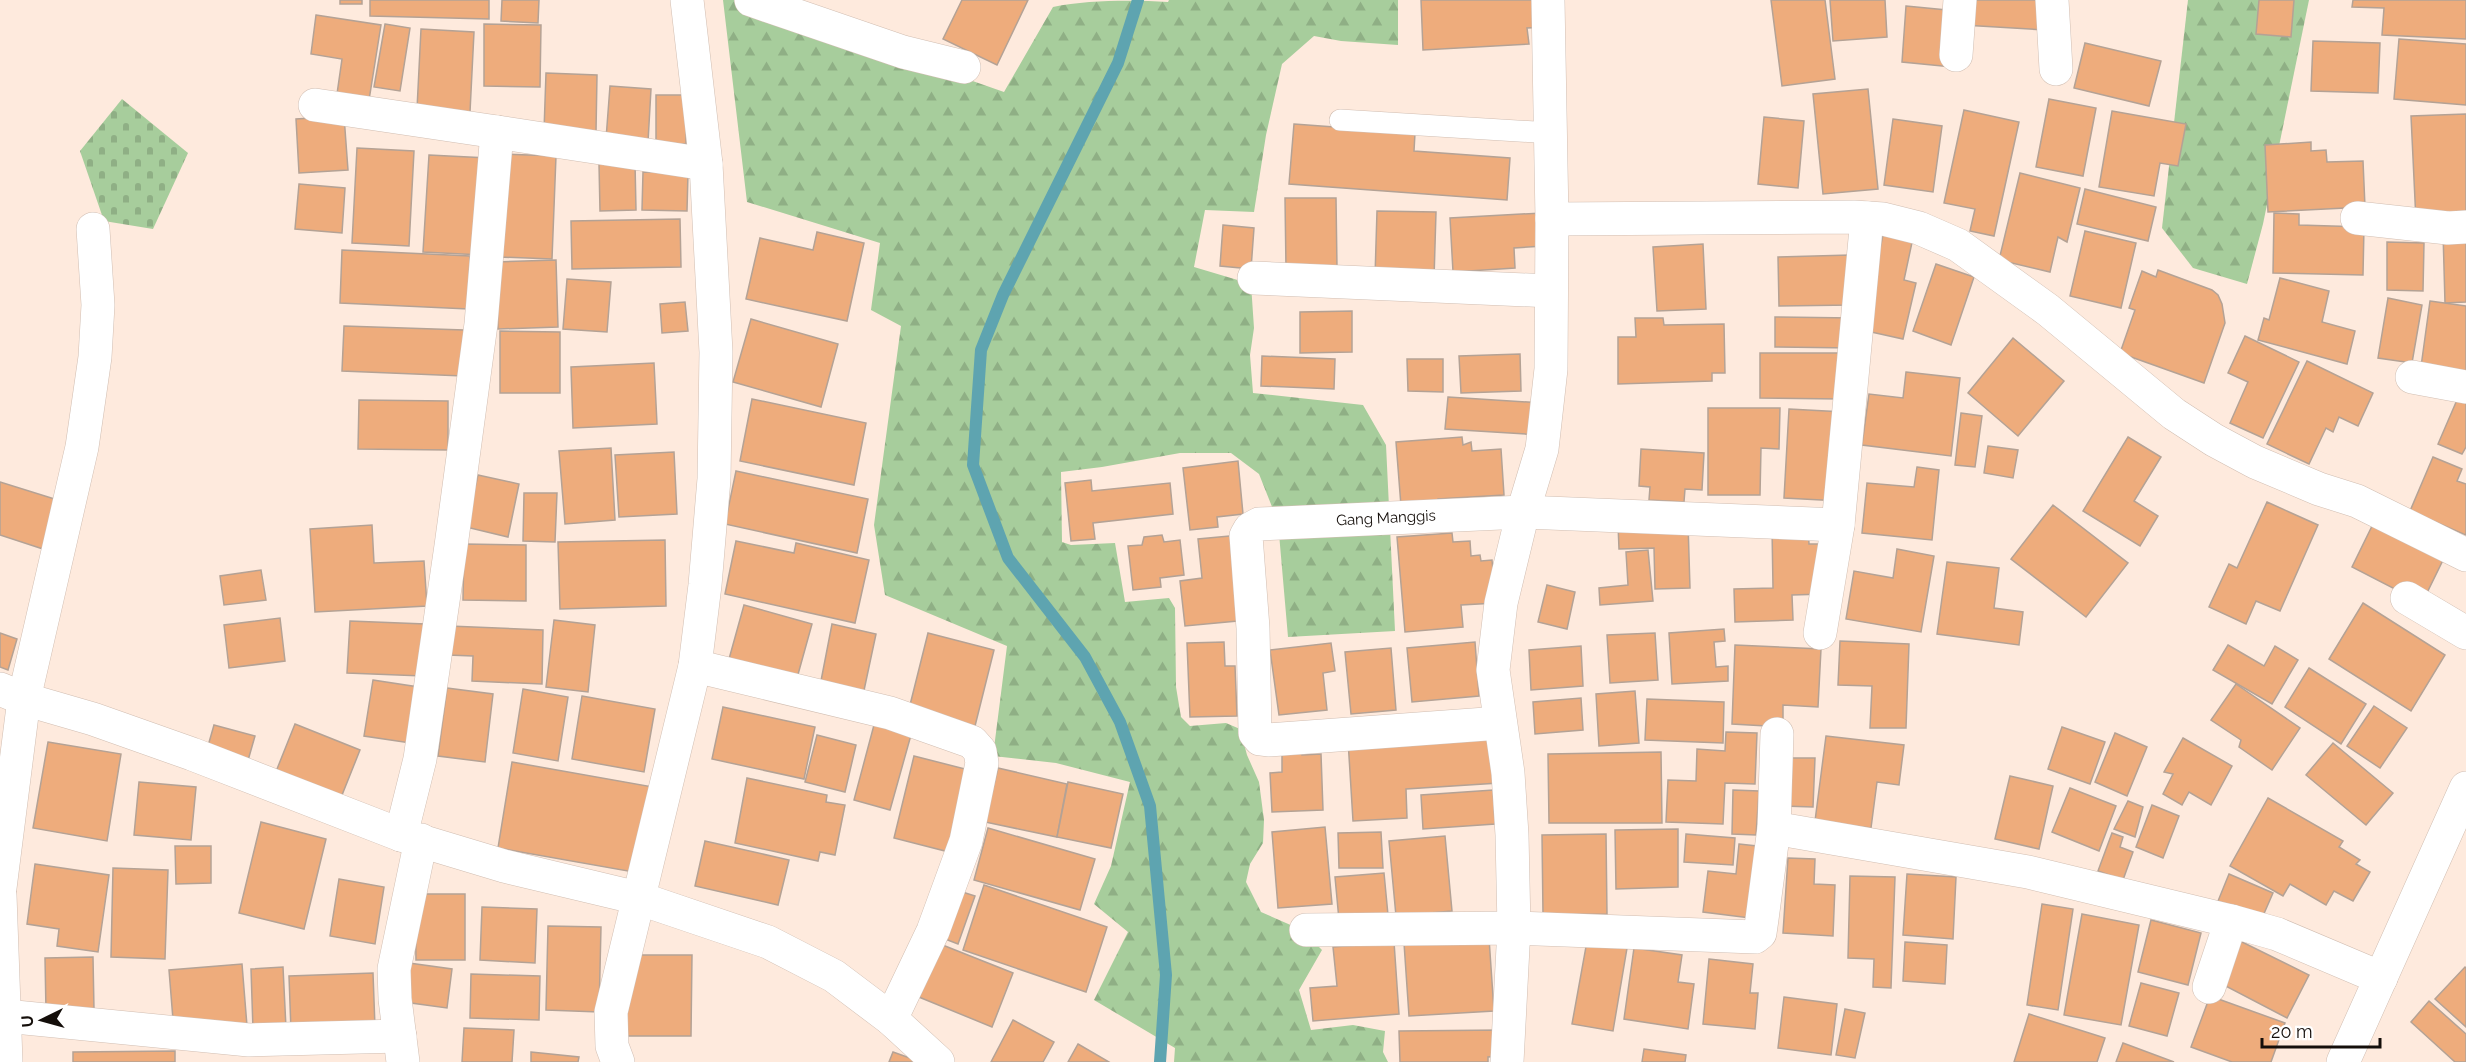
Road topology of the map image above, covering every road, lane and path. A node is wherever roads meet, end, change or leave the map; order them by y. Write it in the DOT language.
graph roads {
  1 [pos="687,0"];
  2 [pos="751,0"];
  3 [pos="1548,0"];
  4 [pos="1960,0"];
  5 [pos="2052,0"];
  6 [pos="1956,55"];
  7 [pos="964,67"];
  8 [pos="2056,69"];
  9 [pos="315,105"];
  10 [pos="1340,120"];
  11 [pos="497,132"];
  12 [pos="1551,133"];
  13 [pos="706,164"];
  14 [pos="1867,218"];
  15 [pos="2357,218"];
  16 [pos="1552,219"];
  17 [pos="2466,227"];
  18 [pos="93,229"];
  19 [pos="1254,278"];
  20 [pos="1551,291"];
  21 [pos="2412,377"];
  22 [pos="2466,387"];
  23 [pos="1523,512"];
  24 [pos="1838,525"];
  25 [pos="2466,555"];
  26 [pos="2407,598"];
  27 [pos="1820,633"];
  28 [pos="2466,633"];
  29 [pos="695,666"];
  30 [pos="12,694"];
  31 [pos="1500,723"];
  32 [pos="1777,734"];
  33 [pos="2466,788"];
  34 [pos="1774,828"];
  35 [pos="411,838"];
  36 [pos="0,888"];
  37 [pos="0,895"];
  38 [pos="638,898"];
  39 [pos="2231,921"];
  40 [pos="1514,928"];
  41 [pos="1306,930"];
  42 [pos="2,961"];
  43 [pos="2381,978"];
  44 [pos="2209,987"];
  45 [pos="5,1016"];
  46 [pos="891,1019"];
  47 [pos="401,1049"];
  48 [pos="6,1062"];
  49 [pos="618,1062"];
  50 [pos="938,1062"];
  51 [pos="1507,1062"];
  52 [pos="2343,1062"];
  1 -- 13 [label="street"];
  2 -- 7 [label="street"];
  3 -- 12 [label="street"];
  4 -- 6 [label="street"];
  5 -- 8 [label="street"];
  9 -- 11 [label="street"];
  10 -- 12 [label="lane"];
  11 -- 13 [label="street"];
  11 -- 35 [label="street"];
  12 -- 16 [label="street"];
  13 -- 29 [label="street"];
  14 -- 16 [label="street"];
  14 -- 24 [label="street"];
  14 -- 25 [label="street"];
  15 -- 17 [label="street"];
  16 -- 20 [label="street"];
  18 -- 30 [label="street"];
  19 -- 20 [label="street"];
  20 -- 23 [label="street"];
  21 -- 22 [label="street"];
  23 -- 24 [label="street, Gang Manggis"];
  23 -- 31 [label="street"];
  23 -- 31 [label="street, Gang Manggis"];
  24 -- 27 [label="street"];
  26 -- 28 [label="street"];
  29 -- 38 [label="street"];
  29 -- 46 [label="street"];
  30 -- 35 [label="street"];
  30 -- 36 [label="street"];
  31 -- 40 [label="street"];
  32 -- 34 [label="street"];
  33 -- 43 [label="street"];
  34 -- 39 [label="street"];
  34 -- 40 [label="street"];
  35 -- 38 [label="street"];
  35 -- 47 [label="street"];
  37 -- 42 [label="street"];
  38 -- 46 [label="street"];
  38 -- 49 [label="street"];
  39 -- 43 [label="street"];
  39 -- 44 [label="street"];
  40 -- 41 [label="street"];
  40 -- 51 [label="street"];
  42 -- 45 [label="street"];
  43 -- 52 [label="street"];
  45 -- 47 [label="street"];
  45 -- 48 [label="street"];
  46 -- 50 [label="street"];
}
